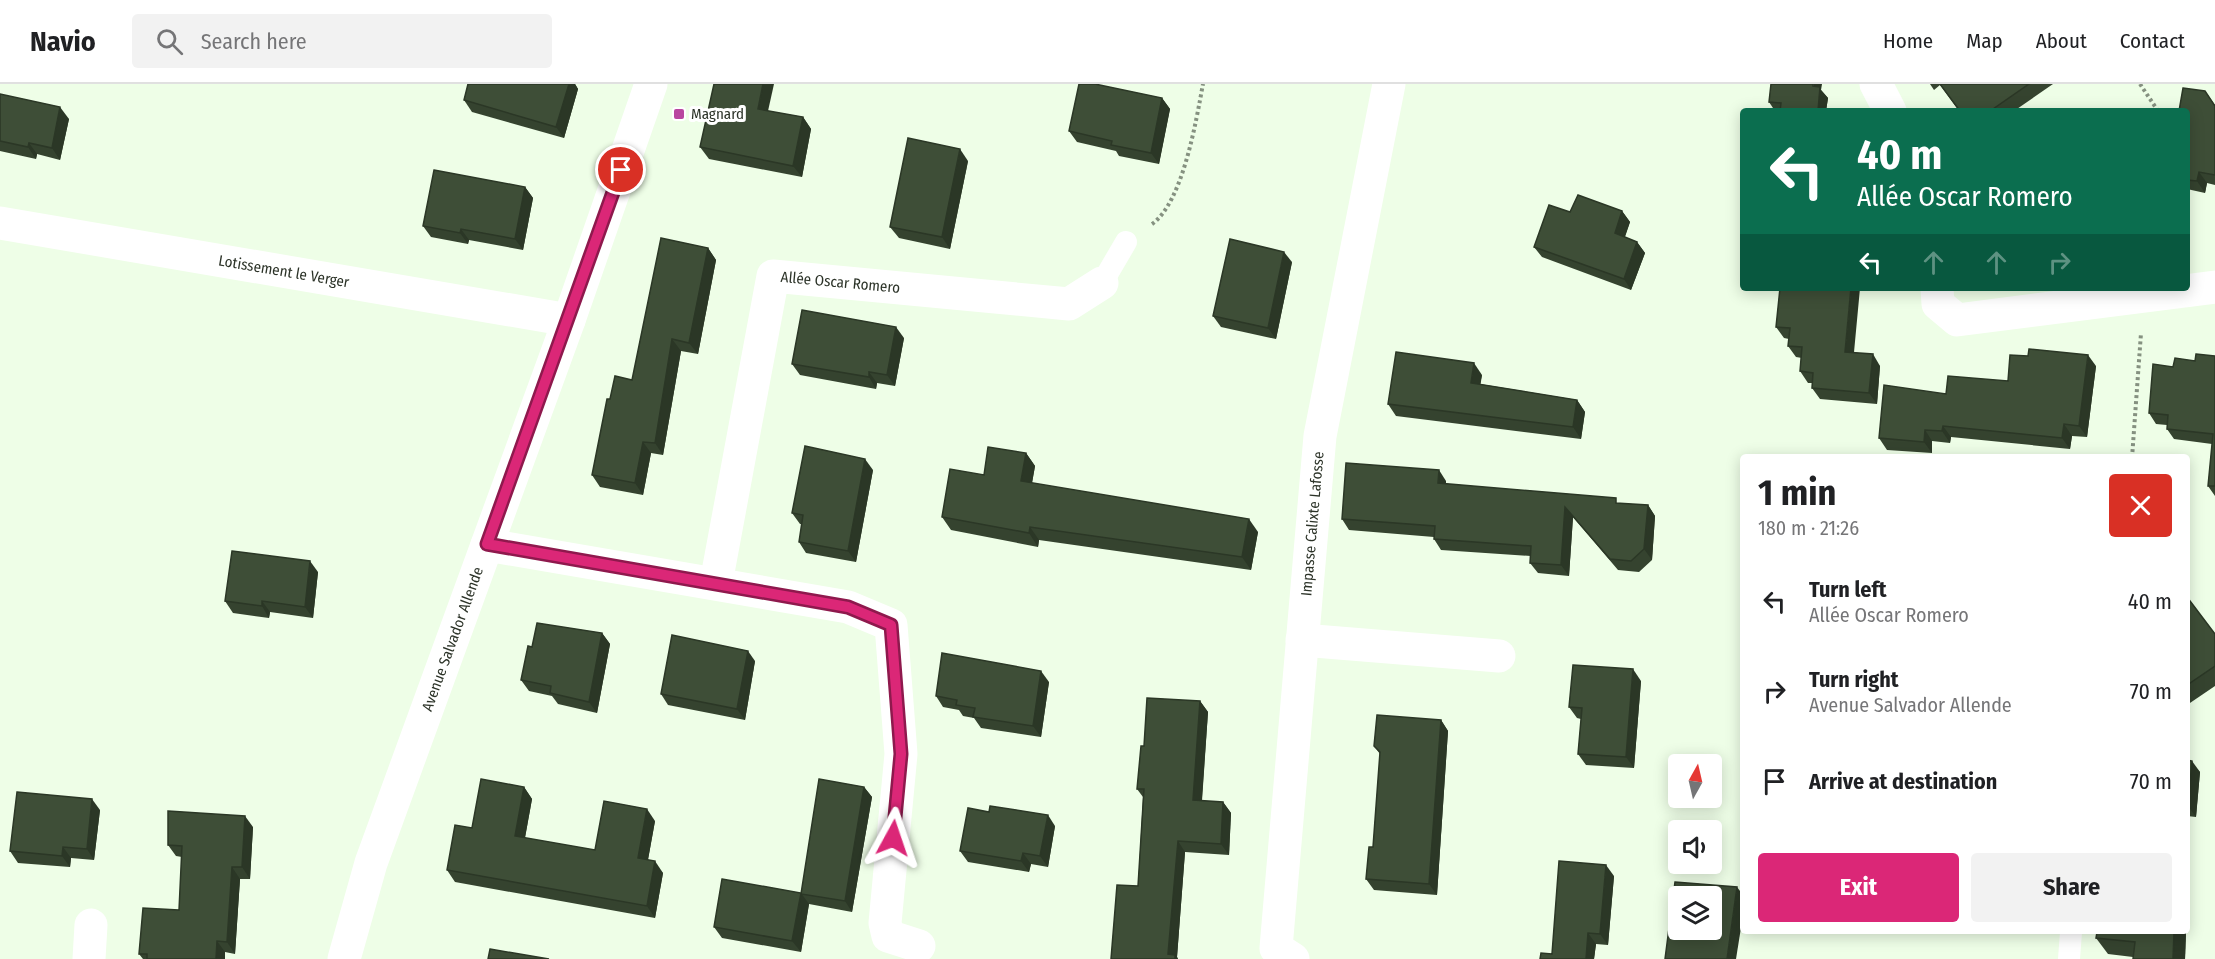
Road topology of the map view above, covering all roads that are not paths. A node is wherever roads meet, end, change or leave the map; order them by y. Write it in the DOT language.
graph roads {
  1 [pos="651,84"];
  2 [pos="1389,84"];
  3 [pos="1876,84"];
  4 [pos="1888,108"];
  5 [pos="0,223"];
  6 [pos="1126,242"];
  7 [pos="1102,284"];
  8 [pos="2215,288"];
  9 [pos="1937,291"];
  10 [pos="569,320"];
  11 [pos="487,544"];
  12 [pos="716,583"];
  13 [pos="1302,640"];
  14 [pos="1499,656"];
  15 [pos="91,925"];
  16 [pos="2072,934"];
  17 [pos="919,945"];
  18 [pos="88,959"];
  19 [pos="344,959"];
  20 [pos="1293,959"];
  21 [pos="2069,959"];
  1 -- 10 [label="street, Avenue Salvador Allende"];
  2 -- 13 [label="street, Impasse Calixte Lafosse"];
  3 -- 4 [label="street"];
  5 -- 10 [label="street, Lotissement le Verger"];
  6 -- 7 [label="lane"];
  7 -- 12 [label="street, Allée Oscar Romero"];
  8 -- 9 [label="street"];
  10 -- 11 [label="street, Avenue Salvador Allende"];
  11 -- 12 [label="street"];
  11 -- 19 [label="street, Avenue Salvador Allende"];
  12 -- 17 [label="street"];
  13 -- 14 [label="street"];
  13 -- 20 [label="street, Impasse Calixte Lafosse"];
  15 -- 18 [label="street"];
  16 -- 21 [label="lane"];
}
